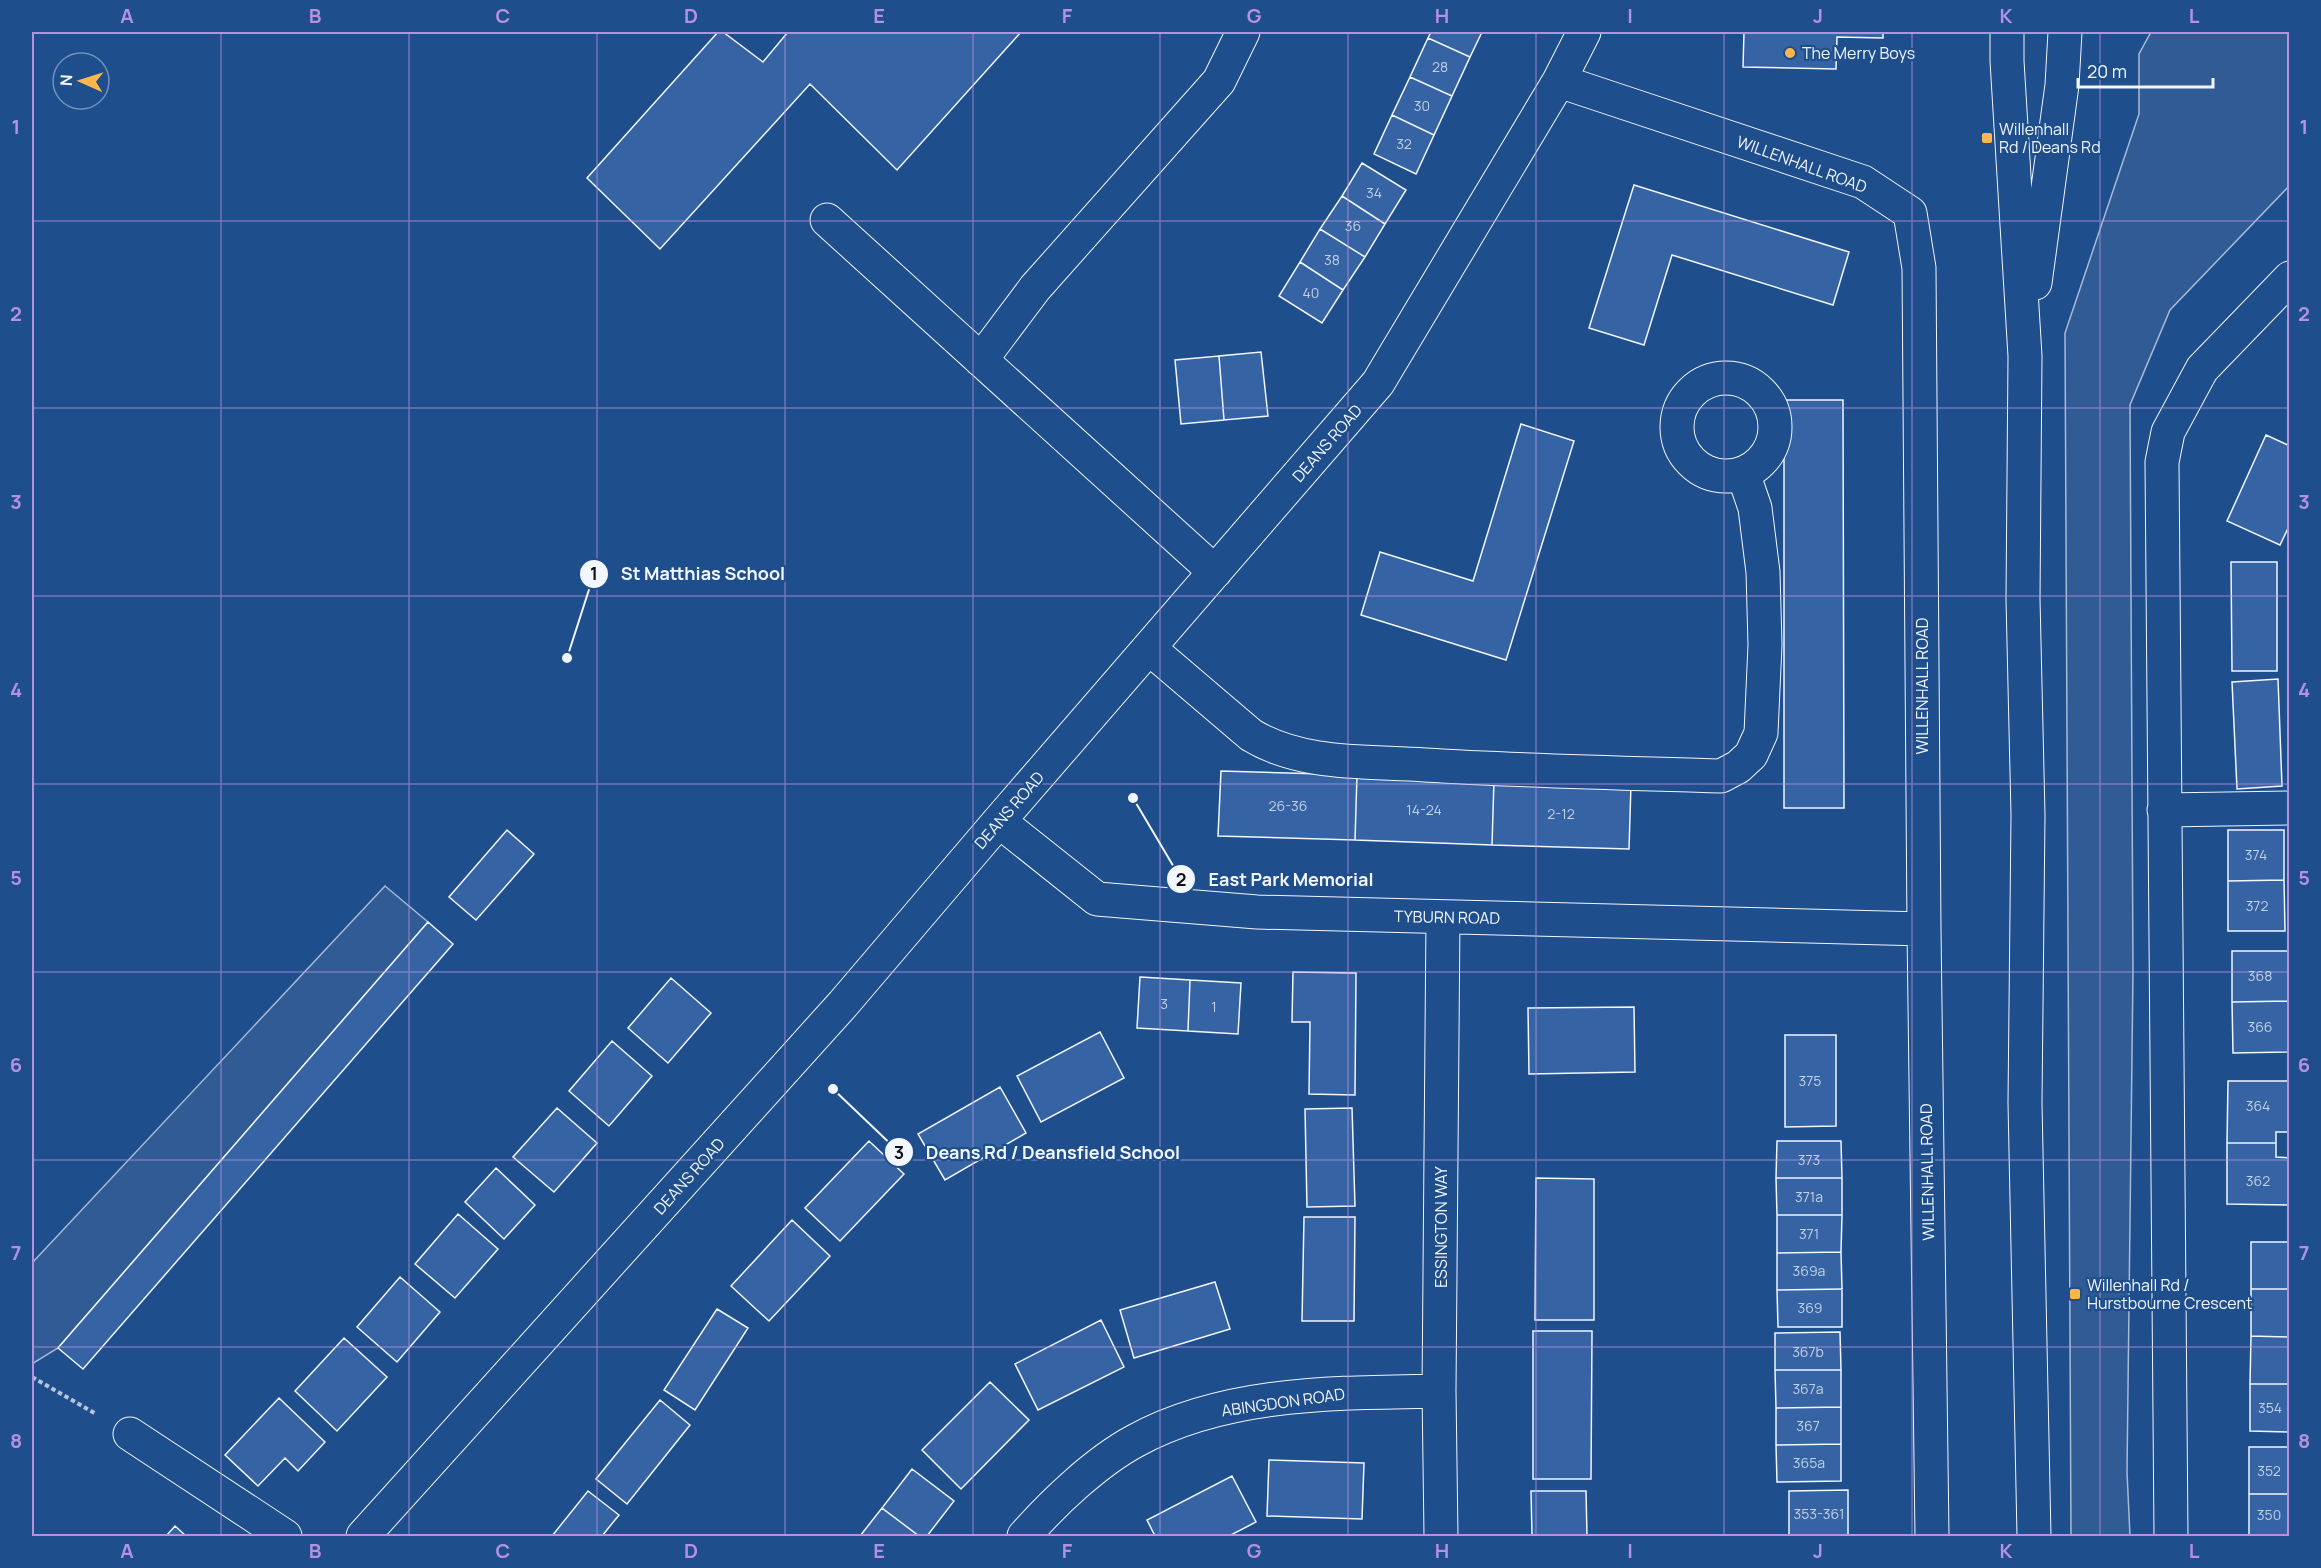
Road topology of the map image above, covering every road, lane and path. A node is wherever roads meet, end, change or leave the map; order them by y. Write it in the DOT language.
graph roads {
  1 [pos="1243,32"];
  2 [pos="1584,32"];
  3 [pos="2007,32"];
  4 [pos="2065,32"];
  5 [pos="1559,81"];
  6 [pos="827,220"];
  7 [pos="2289,278"];
  8 [pos="2025,356"];
  9 [pos="981,360"];
  10 [pos="1743,473"];
  11 [pos="1215,572"];
  12 [pos="1149,648"];
  13 [pos="2289,808"];
  14 [pos="2164,810"];
  15 [pos="999,821"];
  16 [pos="1443,917"];
  17 [pos="1924,929"];
  18 [pos="32,1377"];
  19 [pos="1439,1391"];
  20 [pos="130,1434"];
  21 [pos="285,1536"];
  22 [pos="363,1536"];
  23 [pos="1024,1536"];
  24 [pos="1441,1536"];
  25 [pos="1932,1536"];
  26 [pos="2034,1536"];
  27 [pos="2171,1536"];
  1 -- 9 [label="main road"];
  2 -- 5 [label="main road, DEANS ROAD"];
  3 -- 8 [label="main road"];
  4 -- 8 [label="main road"];
  5 -- 11 [label="main road, DEANS ROAD"];
  5 -- 17 [label="main road, WILLENHALL ROAD"];
  6 -- 9 [label="main road"];
  7 -- 14 [label="main road"];
  8 -- 26 [label="main road"];
  9 -- 11 [label="main road"];
  10 -- 12 [label="main road"];
  11 -- 12 [label="main road, DEANS ROAD"];
  12 -- 15 [label="main road, DEANS ROAD"];
  13 -- 14 [label="main road"];
  14 -- 27 [label="main road"];
  15 -- 16 [label="main road, TYBURN ROAD"];
  15 -- 22 [label="main road, DEANS ROAD"];
  16 -- 17 [label="main road, TYBURN ROAD"];
  16 -- 19 [label="main road, ESSINGTON WAY"];
  17 -- 25 [label="main road, WILLENHALL ROAD"];
  18 -- 20 [label="path"];
  19 -- 23 [label="main road, ABINGDON ROAD"];
  19 -- 24 [label="main road, ESSINGTON WAY"];
  20 -- 21 [label="main road"];
}
